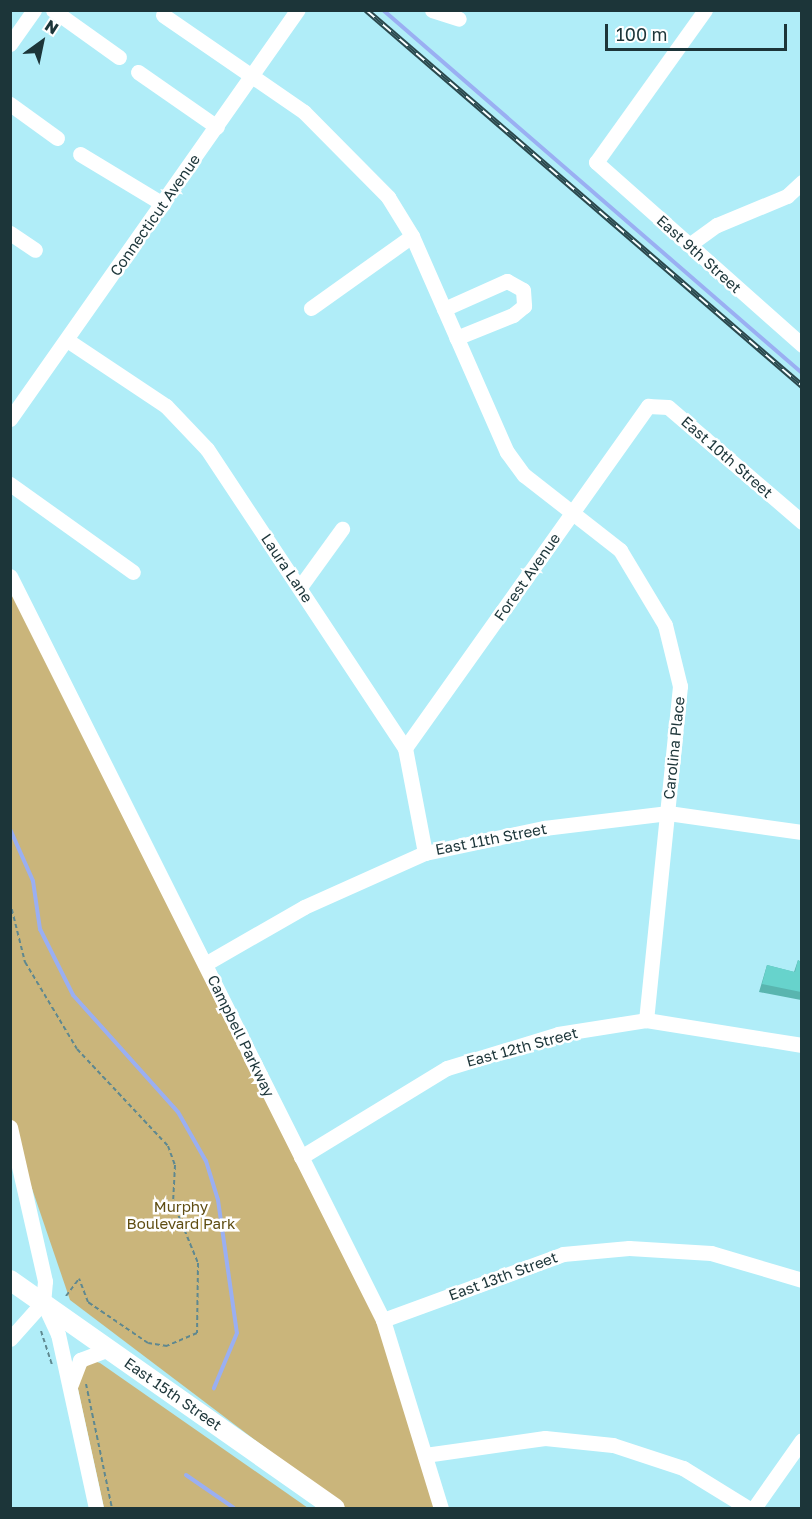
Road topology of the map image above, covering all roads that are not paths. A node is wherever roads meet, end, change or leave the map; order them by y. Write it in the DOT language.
graph roads {
  1 [pos="34,10"];
  2 [pos="52,10"];
  3 [pos="278,10"];
  4 [pos="297,10"];
  5 [pos="432,10"];
  6 [pos="705,10"];
  7 [pos="163,15"];
  8 [pos="459,19"];
  9 [pos="288,24"];
  10 [pos="10,44"];
  11 [pos="119,57"];
  12 [pos="138,72"];
  13 [pos="252,77"];
  14 [pos="10,104"];
  15 [pos="217,127"];
  16 [pos="57,138"];
  17 [pos="80,154"];
  18 [pos="801,182"];
  19 [pos="163,204"];
  20 [pos="10,233"];
  21 [pos="412,236"];
  22 [pos="689,245"];
  23 [pos="34,250"];
  24 [pos="311,308"];
  25 [pos="444,309"];
  26 [pos="456,338"];
  27 [pos="67,340"];
  28 [pos="801,345"];
  29 [pos="648,406"];
  30 [pos="10,419"];
  31 [pos="10,484"];
  32 [pos="573,512"];
  33 [pos="801,522"];
  34 [pos="342,529"];
  35 [pos="133,572"];
  36 [pos="10,576"];
  37 [pos="300,587"];
  38 [pos="405,748"];
  39 [pos="668,813"];
  40 [pos="801,832"];
  41 [pos="425,853"];
  42 [pos="205,964"];
  43 [pos="646,1020"];
  44 [pos="801,1045"];
  45 [pos="10,1127"];
  46 [pos="301,1157"];
  47 [pos="10,1280"];
  48 [pos="801,1280"];
  49 [pos="43,1302"];
  50 [pos="383,1320"];
  51 [pos="10,1339"];
  52 [pos="109,1349"];
  53 [pos="70,1390"];
  54 [pos="801,1440"];
  55 [pos="425,1455"];
  56 [pos="96,1509"];
  57 [pos="335,1509"];
  58 [pos="441,1509"];
  59 [pos="748,1509"];
  60 [pos="754,1509"];
  1 -- 10 [label="street"];
  2 -- 11 [label="street"];
  3 -- 9 [label="street"];
  4 -- 9 [label="street, Connecticut Avenue"];
  5 -- 8 [label="street"];
  6 -- 22 [label="street, East 9th Street"];
  7 -- 13 [label="street"];
  9 -- 13 [label="street, Connecticut Avenue"];
  12 -- 15 [label="street"];
  13 -- 15 [label="street, Connecticut Avenue"];
  13 -- 21 [label="street, Carolina Place"];
  14 -- 16 [label="street"];
  15 -- 19 [label="street, Connecticut Avenue"];
  17 -- 19 [label="street"];
  18 -- 22 [label="street"];
  19 -- 27 [label="street, Connecticut Avenue"];
  20 -- 23 [label="street"];
  21 -- 24 [label="street"];
  21 -- 25 [label="street, Carolina Place"];
  22 -- 28 [label="street, East 9th Street"];
  25 -- 26 [label="street, Carolina Place"];
  25 -- 26 [label="street"];
  26 -- 32 [label="street, Carolina Place"];
  27 -- 30 [label="street, Connecticut Avenue"];
  27 -- 37 [label="street, Laura Lane"];
  29 -- 32 [label="street, Forest Avenue"];
  29 -- 33 [label="street, East 10th Street"];
  31 -- 35 [label="street"];
  32 -- 38 [label="street, Forest Avenue"];
  32 -- 39 [label="street, Carolina Place"];
  34 -- 37 [label="street"];
  36 -- 42 [label="street, Campbell Parkway"];
  37 -- 38 [label="street, Laura Lane"];
  38 -- 41 [label="street, Laura Lane"];
  39 -- 40 [label="street, East 11th Street"];
  39 -- 41 [label="street, East 11th Street"];
  39 -- 43 [label="street, Carolina Place"];
  41 -- 42 [label="street, East 11th Street"];
  42 -- 46 [label="street, Campbell Parkway"];
  43 -- 44 [label="street, East 12th Street"];
  43 -- 46 [label="street, East 12th Street"];
  45 -- 49 [label="street"];
  46 -- 50 [label="street, Campbell Parkway"];
  47 -- 49 [label="main road, East 15th Street"];
  48 -- 50 [label="street, East 13th Street"];
  49 -- 51 [label="street"];
  49 -- 52 [label="main road, East 15th Street"];
  49 -- 53 [label="street"];
  50 -- 55 [label="street, Campbell Parkway"];
  52 -- 53 [label="street"];
  52 -- 57 [label="main road, East 15th Street"];
  53 -- 56 [label="street"];
  54 -- 60 [label="street"];
  55 -- 58 [label="street, Campbell Parkway"];
  55 -- 59 [label="street"];
}
